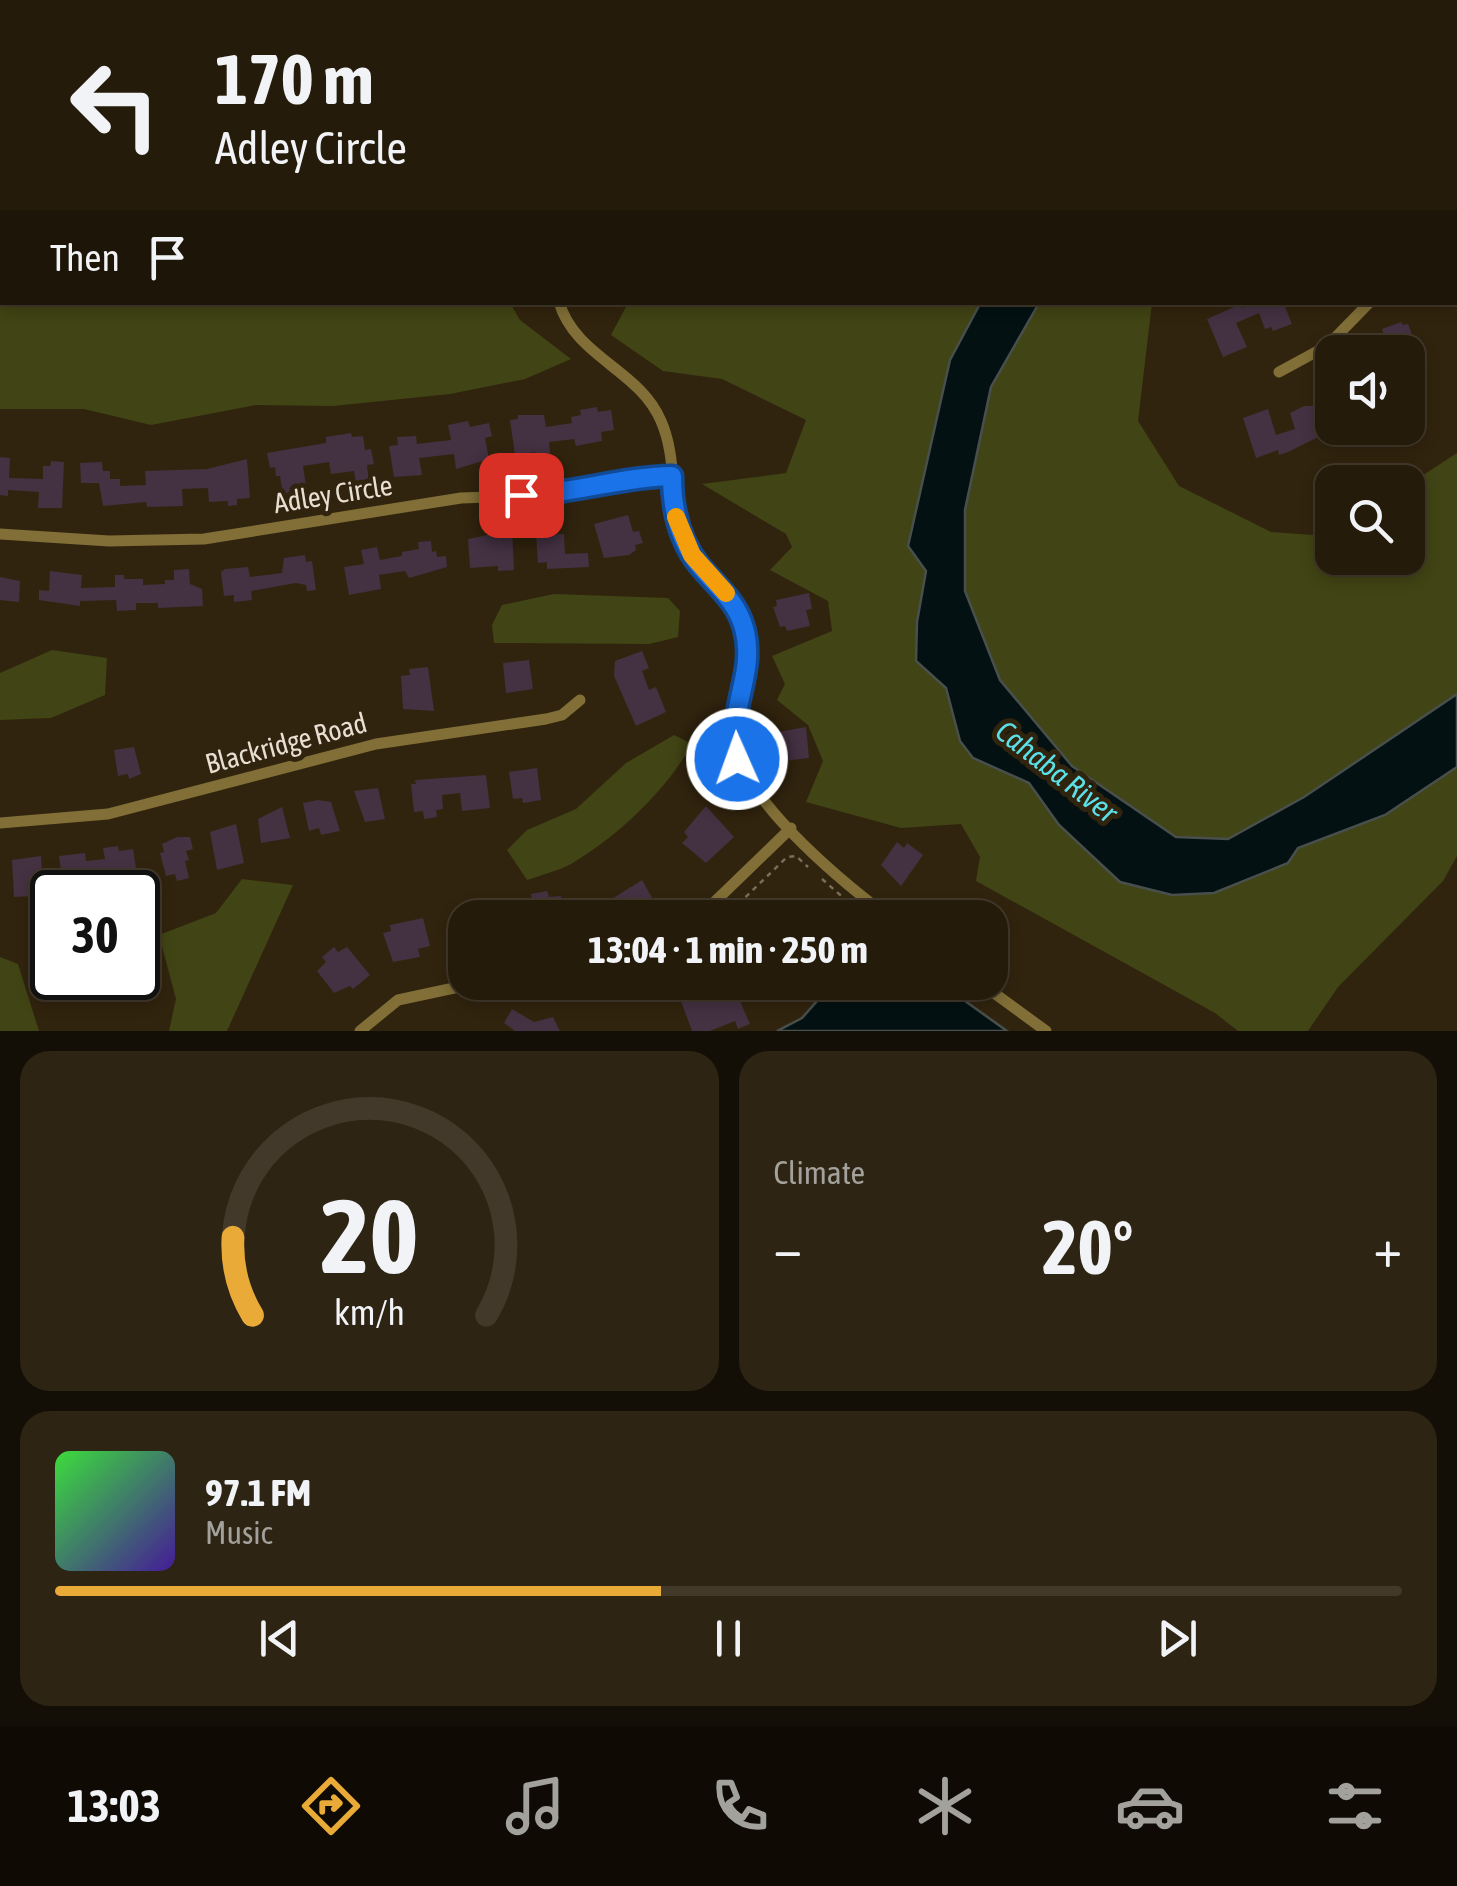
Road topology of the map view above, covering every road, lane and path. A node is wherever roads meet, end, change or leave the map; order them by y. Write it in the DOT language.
graph roads {
  1 [pos="560,305"];
  2 [pos="1367,305"];
  3 [pos="1278,372"];
  4 [pos="672,476"];
  5 [pos="0,534"];
  6 [pos="580,700"];
  7 [pos="0,824"];
  8 [pos="791,828"];
  9 [pos="717,900"];
  10 [pos="742,900"];
  11 [pos="847,900"];
  12 [pos="867,900"];
  13 [pos="448,989"];
  14 [pos="1004,1000"];
  15 [pos="360,1031"];
  16 [pos="1046,1031"];
  1 -- 4 [label="street"];
  2 -- 3 [label="street"];
  4 -- 5 [label="street, Adley Circle"];
  4 -- 8 [label="street"];
  6 -- 7 [label="street, Blackridge Road"];
  8 -- 9 [label="street"];
  8 -- 12 [label="street"];
  10 -- 11 [label="path"];
  13 -- 15 [label="street"];
  14 -- 16 [label="street"];
}
